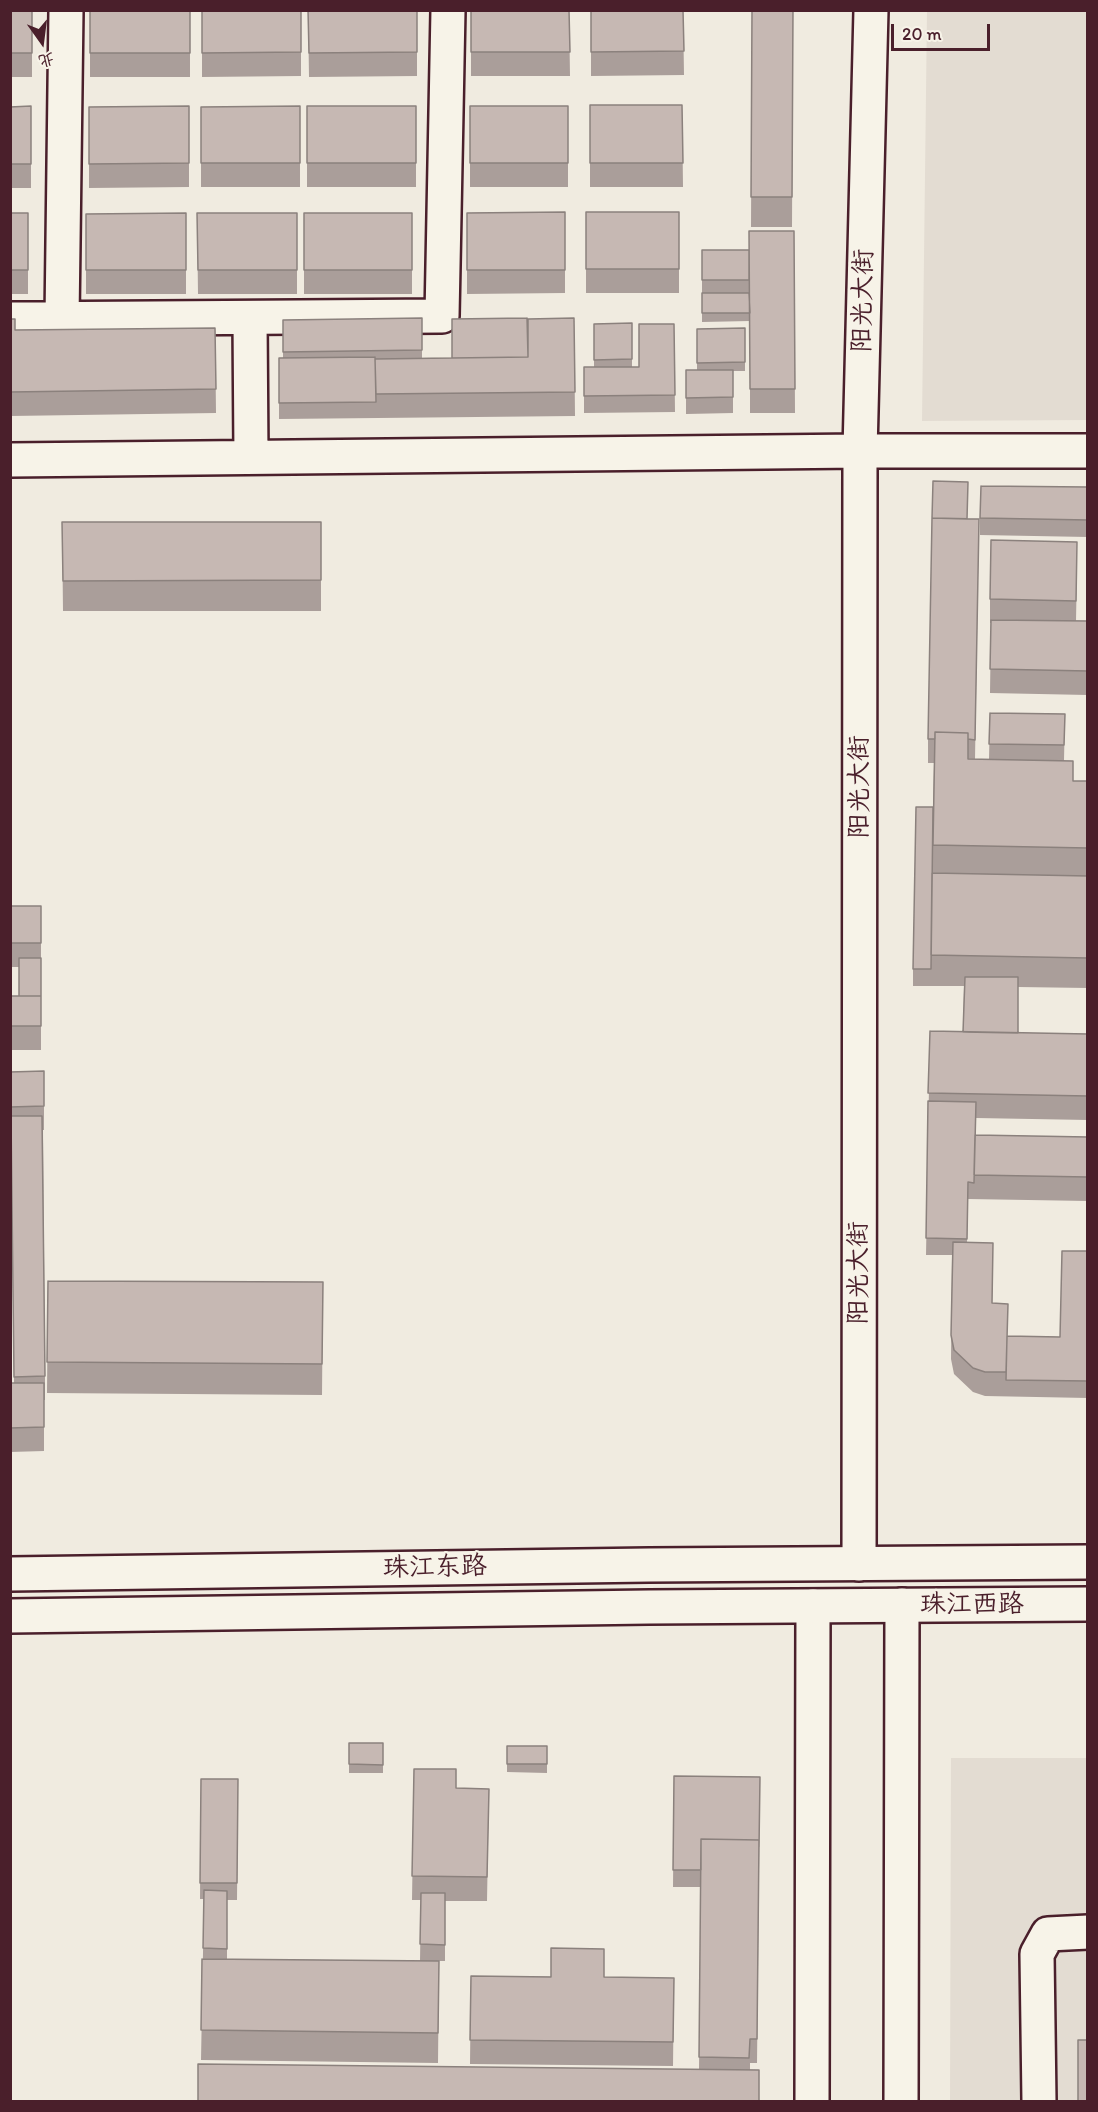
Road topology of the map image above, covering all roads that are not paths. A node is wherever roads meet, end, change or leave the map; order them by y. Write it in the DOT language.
graph roads {
  1 [pos="66,10"];
  2 [pos="448,10"];
  3 [pos="871,10"];
  4 [pos="250,318"];
  5 [pos="10,319"];
  6 [pos="62,319"];
  7 [pos="860,451"];
  8 [pos="1088,451"];
  9 [pos="251,457"];
  10 [pos="10,460"];
  11 [pos="1088,1562"];
  12 [pos="859,1564"];
  13 [pos="10,1574"];
  14 [pos="1088,1604"];
  15 [pos="902,1605"];
  16 [pos="813,1606"];
  17 [pos="10,1616"];
  18 [pos="1088,1932"];
  19 [pos="812,2102"];
  20 [pos="901,2102"];
  21 [pos="1039,2102"];
  1 -- 6 [label="street"];
  2 -- 4 [label="street"];
  3 -- 7 [label="street, 阳光大街"];
  4 -- 6 [label="street"];
  4 -- 9 [label="street"];
  5 -- 6 [label="street"];
  7 -- 8 [label="street"];
  7 -- 9 [label="street"];
  7 -- 12 [label="street, 阳光大街"];
  9 -- 10 [label="street"];
  11 -- 12 [label="street, 珠江西路"];
  12 -- 13 [label="street, 珠江东路"];
  14 -- 15 [label="street, 珠江西路"];
  15 -- 16 [label="street, 珠江西路"];
  15 -- 20 [label="street"];
  16 -- 17 [label="street, 珠江西路"];
  16 -- 19 [label="street"];
  18 -- 21 [label="street"];
}
